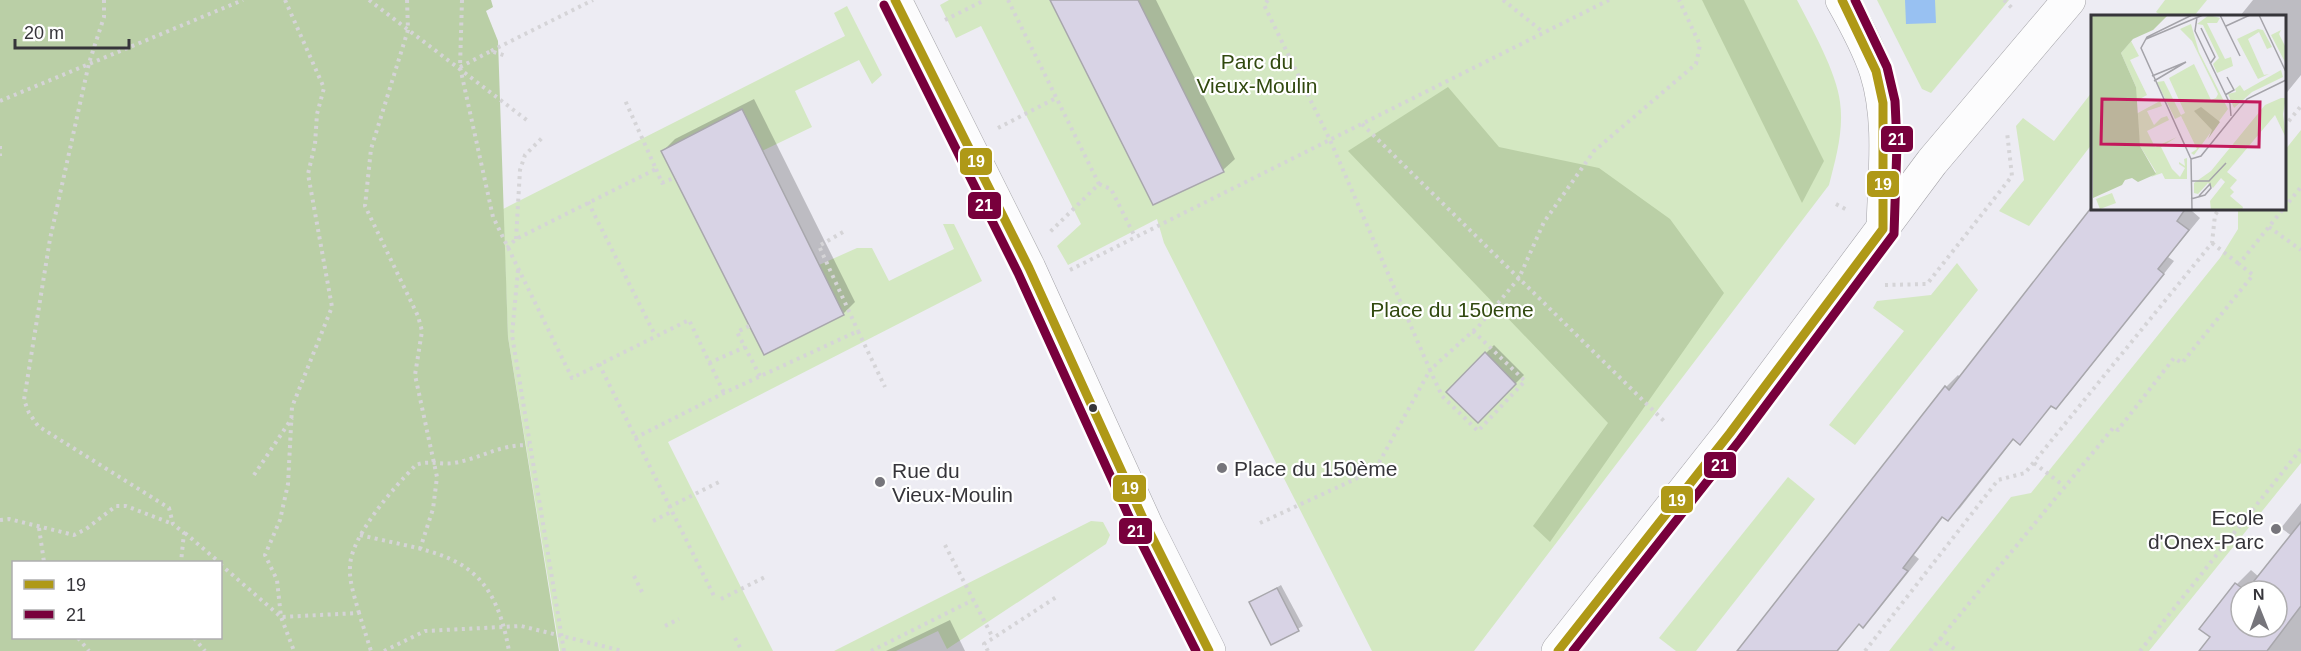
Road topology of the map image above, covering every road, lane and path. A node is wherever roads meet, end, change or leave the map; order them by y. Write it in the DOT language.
graph roads {
  1 [pos="104,0"];
  2 [pos="243,0"];
  3 [pos="285,0"];
  4 [pos="369,0"];
  5 [pos="407,0"];
  6 [pos="462,0"];
  7 [pos="593,0"];
  8 [pos="895,0"];
  9 [pos="985,0"];
  10 [pos="1008,0"];
  11 [pos="1268,0"];
  12 [pos="1503,0"];
  13 [pos="1609,0"];
  14 [pos="1679,0"];
  15 [pos="1842,0"];
  16 [pos="2004,0"];
  17 [pos="2069,0"];
  18 [pos="2012,8"];
  19 [pos="941,21"];
  20 [pos="408,30"];
  21 [pos="1543,32"];
  22 [pos="491,51"];
  23 [pos="506,56"];
  24 [pos="89,63"];
  25 [pos="460,67"];
  26 [pos="624,98"];
  27 [pos="1056,98"];
  28 [pos="0,101"];
  29 [pos="2301,106"];
  30 [pos="528,121"];
  31 [pos="1362,124"];
  32 [pos="2286,125"];
  33 [pos="995,130"];
  34 [pos="2007,132"];
  35 [pos="544,136"];
  36 [pos="1330,140"];
  37 [pos="0,146"];
  38 [pos="0,156"];
  39 [pos="656,169"];
  40 [pos="675,177"];
  41 [pos="1099,184"];
  42 [pos="2301,187"];
  43 [pos="588,202"];
  44 [pos="2286,206"];
  45 [pos="2219,210"];
  46 [pos="2282,210"];
  47 [pos="2269,227"];
  48 [pos="1883,229"];
  49 [pos="843,232"];
  50 [pos="1047,235"];
  51 [pos="1135,237"];
  52 [pos="516,239"];
  53 [pos="2212,243"];
  54 [pos="507,248"];
  55 [pos="2301,250"];
  56 [pos="2239,264"];
  57 [pos="518,270"];
  58 [pos="1065,273"];
  59 [pos="1519,278"];
  60 [pos="1884,285"];
  61 [pos="749,326"];
  62 [pos="858,331"];
  63 [pos="1473,331"];
  64 [pos="655,335"];
  65 [pos="745,347"];
  66 [pos="709,363"];
  67 [pos="599,364"];
  68 [pos="1430,370"];
  69 [pos="760,376"];
  70 [pos="885,387"];
  71 [pos="724,393"];
  72 [pos="292,418"];
  73 [pos="1664,421"];
  74 [pos="635,438"];
  75 [pos="529,445"];
  76 [pos="2301,449"];
  77 [pos="433,462"];
  78 [pos="2034,463"];
  79 [pos="254,475"];
  80 [pos="719,482"];
  81 [pos="2064,486"];
  82 [pos="670,509"];
  83 [pos="0,520"];
  84 [pos="654,521"];
  85 [pos="1260,523"];
  86 [pos="173,524"];
  87 [pos="39,528"];
  88 [pos="184,533"];
  89 [pos="360,535"];
  90 [pos="945,545"];
  91 [pos="420,549"];
  92 [pos="44,561"];
  93 [pos="181,561"];
  94 [pos="218,561"];
  95 [pos="222,565"];
  96 [pos="634,576"];
  97 [pos="765,577"];
  98 [pos="642,592"];
  99 [pos="714,596"];
  100 [pos="1058,596"];
  101 [pos="721,599"];
  102 [pos="973,600"];
  103 [pos="359,613"];
  104 [pos="281,617"];
  105 [pos="679,619"];
  106 [pos="505,626"];
  107 [pos="664,626"];
  108 [pos="560,635"];
  109 [pos="735,638"];
  110 [pos="993,638"];
  111 [pos="1940,638"];
  112 [pos="79,639"];
  113 [pos="195,639"];
  114 [pos="1208,649"];
  115 [pos="89,651"];
  116 [pos="205,651"];
  117 [pos="294,651"];
  118 [pos="371,651"];
  119 [pos="384,651"];
  120 [pos="509,651"];
  121 [pos="564,651"];
  122 [pos="623,651"];
  123 [pos="742,651"];
  124 [pos="871,651"];
  125 [pos="988,651"];
  126 [pos="1558,651"];
  127 [pos="1865,651"];
  128 [pos="1930,651"];
  129 [pos="1957,651"];
  130 [pos="2140,651"];
  1 -- 24 [label="path"];
  2 -- 24 [label="path"];
  3 -- 72 [label="path"];
  4 -- 20 [label="path"];
  5 -- 20 [label="path"];
  6 -- 25 [label="path"];
  7 -- 22 [label="path"];
  8 -- 114 [label="street"];
  9 -- 19 [label="path"];
  10 -- 27 [label="path"];
  11 -- 36 [label="path"];
  12 -- 21 [label="path"];
  13 -- 21 [label="path"];
  14 -- 59 [label="path"];
  15 -- 48 [label="street"];
  16 -- 18 [label="path"];
  17 -- 48 [label="street"];
  20 -- 25 [label="path"];
  20 -- 77 [label="path"];
  21 -- 31 [label="path"];
  22 -- 23 [label="path"];
  22 -- 25 [label="path"];
  24 -- 28 [label="path"];
  24 -- 86 [label="path"];
  25 -- 30 [label="path"];
  25 -- 54 [label="path"];
  26 -- 39 [label="path"];
  27 -- 33 [label="path"];
  27 -- 41 [label="path"];
  29 -- 32 [label="path"];
  31 -- 36 [label="path"];
  31 -- 59 [label="path"];
  34 -- 60 [label="path"];
  35 -- 52 [label="path"];
  36 -- 51 [label="path"];
  36 -- 68 [label="path"];
  37 -- 38 [label="path"];
  39 -- 40 [label="path"];
  39 -- 43 [label="path"];
  41 -- 50 [label="path"];
  41 -- 51 [label="path"];
  42 -- 44 [label="path"];
  43 -- 52 [label="path"];
  43 -- 64 [label="path"];
  45 -- 53 [label="path"];
  46 -- 47 [label="path"];
  47 -- 55 [label="path"];
  47 -- 56 [label="path"];
  48 -- 126 [label="street"];
  49 -- 62 [label="path"];
  51 -- 58 [label="path"];
  52 -- 54 [label="path"];
  53 -- 56 [label="path"];
  53 -- 78 [label="path"];
  54 -- 57 [label="path"];
  56 -- 81 [label="path"];
  57 -- 67 [label="path"];
  57 -- 75 [label="path"];
  59 -- 63 [label="path"];
  59 -- 73 [label="path"];
  61 -- 65 [label="path"];
  62 -- 69 [label="path"];
  62 -- 70 [label="path"];
  63 -- 68 [label="path"];
  63 -- 68 [label="path"];
  64 -- 66 [label="path"];
  64 -- 67 [label="path"];
  65 -- 66 [label="path"];
  65 -- 69 [label="path"];
  66 -- 71 [label="path"];
  67 -- 74 [label="path"];
  68 -- 85 [label="path"];
  69 -- 71 [label="path"];
  71 -- 74 [label="path"];
  72 -- 79 [label="path"];
  72 -- 104 [label="path"];
  74 -- 82 [label="path"];
  75 -- 77 [label="path"];
  75 -- 108 [label="path"];
  76 -- 130 [label="path"];
  77 -- 89 [label="path"];
  77 -- 91 [label="path"];
  78 -- 81 [label="path"];
  78 -- 127 [label="path"];
  80 -- 82 [label="path"];
  81 -- 111 [label="path"];
  82 -- 84 [label="path"];
  82 -- 99 [label="path"];
  83 -- 87 [label="path"];
  86 -- 87 [label="path"];
  86 -- 88 [label="path"];
  87 -- 92 [label="path"];
  88 -- 93 [label="path"];
  88 -- 94 [label="path"];
  89 -- 91 [label="path"];
  89 -- 103 [label="path"];
  90 -- 102 [label="path"];
  91 -- 106 [label="path"];
  95 -- 104 [label="path"];
  96 -- 98 [label="path"];
  97 -- 101 [label="path"];
  100 -- 110 [label="path"];
  102 -- 110 [label="path"];
  102 -- 124 [label="path"];
  103 -- 104 [label="path"];
  103 -- 118 [label="path"];
  104 -- 117 [label="path"];
  105 -- 107 [label="path"];
  106 -- 108 [label="path"];
  106 -- 119 [label="path"];
  106 -- 120 [label="path"];
  108 -- 121 [label="path"];
  108 -- 122 [label="path"];
  109 -- 123 [label="path"];
  110 -- 125 [label="path"];
  111 -- 128 [label="path"];
  111 -- 129 [label="path"];
  112 -- 115 [label="path"];
  113 -- 116 [label="path"];
}
